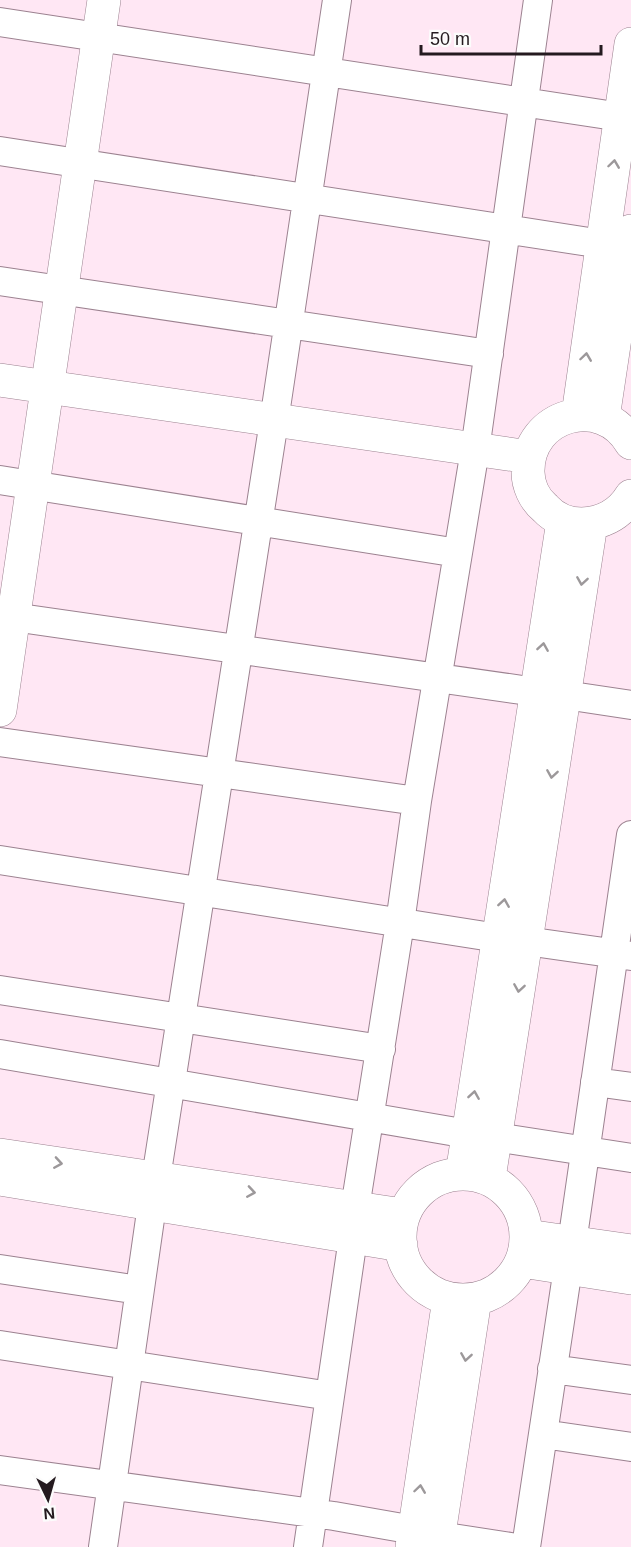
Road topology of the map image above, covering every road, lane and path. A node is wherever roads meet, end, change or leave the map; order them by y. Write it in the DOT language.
graph roads {
  1 [pos="104,0"];
  2 [pos="337,0"];
  3 [pos="538,0"];
  4 [pos="0,22"];
  5 [pos="98,37"];
  6 [pos="631,44"];
  7 [pos="326,72"];
  8 [pos="524,102"];
  9 [pos="621,117"];
  10 [pos="0,151"];
  11 [pos="80,164"];
  12 [pos="307,199"];
  13 [pos="506,229"];
  14 [pos="623,242"];
  15 [pos="0,281"];
  16 [pos="61,290"];
  17 [pos="289,324"];
  18 [pos="489,354"];
  19 [pos="0,380"];
  20 [pos="46,388"];
  21 [pos="591,416"];
  22 [pos="274,421"];
  23 [pos="631,442"];
  24 [pos="475,450"];
  25 [pos="529,457"];
  26 [pos="0,480"];
  27 [pos="32,486"];
  28 [pos="631,496"];
  29 [pos="258,521"];
  30 [pos="577,522"];
  31 [pos="458,553"];
  32 [pos="9,611"];
  33 [pos="238,649"];
  34 [pos="438,678"];
  35 [pos="550,694"];
  36 [pos="631,705"];
  37 [pos="0,710"];
  38 [pos="0,742"];
  39 [pos="219,773"];
  40 [pos="417,801"];
  41 [pos="631,835"];
  42 [pos="0,860"];
  43 [pos="201,892"];
  44 [pos="400,923"];
  45 [pos="512,940"];
  46 [pos="622,955"];
  47 [pos="0,990"];
  48 [pos="181,1018"];
  49 [pos="381,1049"];
  50 [pos="0,1054"];
  51 [pos="595,1082"];
  52 [pos="171,1083"];
  53 [pos="631,1087"];
  54 [pos="371,1117"];
  55 [pos="482,1136"];
  56 [pos="585,1151"];
  57 [pos="0,1155"];
  58 [pos="631,1158"];
  59 [pos="476,1176"];
  60 [pos="0,1179"];
  61 [pos="154,1191"];
  62 [pos="354,1223"];
  63 [pos="402,1230"];
  64 [pos="525,1248"];
  65 [pos="631,1251"];
  66 [pos="570,1255"];
  67 [pos="0,1269"];
  68 [pos="631,1278"];
  69 [pos="139,1290"];
  70 [pos="462,1299"];
  71 [pos="0,1345"];
  72 [pos="129,1365"];
  73 [pos="552,1369"];
  74 [pos="631,1380"];
  75 [pos="330,1396"];
  76 [pos="543,1434"];
  77 [pos="631,1447"];
  78 [pos="0,1470"];
  79 [pos="112,1486"];
  80 [pos="313,1513"];
  81 [pos="425,1540"];
  82 [pos="103,1547"];
  83 [pos="308,1547"];
  84 [pos="512,1547"];
  85 [pos="526,1547"];
  1 -- 5 [label="street"];
  2 -- 7 [label="street"];
  3 -- 8 [label="street"];
  4 -- 5 [label="street"];
  5 -- 7 [label="street"];
  5 -- 11 [label="street"];
  6 -- 9 [label="street"];
  7 -- 8 [label="street"];
  7 -- 12 [label="street"];
  8 -- 9 [label="street"];
  8 -- 13 [label="street"];
  14 -- 9 [label="street, one-way"];
  10 -- 11 [label="street"];
  11 -- 12 [label="street"];
  11 -- 16 [label="street"];
  12 -- 13 [label="street"];
  12 -- 17 [label="street"];
  13 -- 14 [label="street"];
  13 -- 18 [label="street"];
  14 -- 21 [label="street"];
  15 -- 16 [label="street"];
  16 -- 17 [label="street"];
  16 -- 20 [label="street"];
  17 -- 18 [label="street"];
  17 -- 22 [label="street"];
  18 -- 24 [label="street"];
  19 -- 20 [label="street"];
  20 -- 22 [label="street"];
  20 -- 27 [label="street"];
  21 -- 23 [label="street"];
  21 -- 25 [label="street"];
  22 -- 24 [label="street"];
  22 -- 29 [label="street"];
  24 -- 25 [label="street"];
  24 -- 31 [label="street"];
  25 -- 30 [label="street"];
  26 -- 27 [label="street"];
  27 -- 29 [label="street"];
  27 -- 32 [label="street"];
  28 -- 30 [label="street"];
  29 -- 31 [label="street"];
  29 -- 33 [label="street"];
  30 -- 35 [label="street"];
  31 -- 34 [label="street"];
  32 -- 33 [label="street"];
  32 -- 37 [label="street"];
  33 -- 34 [label="street"];
  33 -- 39 [label="street"];
  34 -- 35 [label="street"];
  34 -- 40 [label="street"];
  35 -- 36 [label="street"];
  35 -- 45 [label="street"];
  38 -- 39 [label="street"];
  39 -- 40 [label="street"];
  39 -- 43 [label="street"];
  40 -- 44 [label="street"];
  41 -- 46 [label="street"];
  42 -- 43 [label="street"];
  43 -- 44 [label="street"];
  43 -- 48 [label="street"];
  44 -- 45 [label="street"];
  44 -- 49 [label="street"];
  45 -- 46 [label="street"];
  45 -- 55 [label="street"];
  46 -- 51 [label="street"];
  47 -- 48 [label="street"];
  48 -- 49 [label="street"];
  48 -- 52 [label="street"];
  49 -- 54 [label="street"];
  50 -- 52 [label="street"];
  51 -- 53 [label="street"];
  51 -- 56 [label="street"];
  52 -- 54 [label="street"];
  52 -- 61 [label="street"];
  54 -- 55 [label="street"];
  54 -- 62 [label="street"];
  55 -- 56 [label="street"];
  55 -- 59 [label="street"];
  56 -- 58 [label="street"];
  56 -- 66 [label="street"];
  57 -- 61 [label="street, one-way"];
  59 -- 63 [label="street"];
  59 -- 64 [label="street"];
  60 -- 61 [label="street"];
  61 -- 62 [label="street"];
  61 -- 69 [label="street"];
  62 -- 63 [label="street"];
  62 -- 75 [label="street"];
  63 -- 70 [label="street"];
  64 -- 66 [label="street"];
  64 -- 70 [label="street"];
  65 -- 66 [label="street"];
  66 -- 68 [label="street"];
  66 -- 73 [label="street"];
  67 -- 69 [label="street"];
  69 -- 72 [label="street"];
  70 -- 81 [label="street"];
  71 -- 72 [label="street"];
  72 -- 75 [label="street"];
  72 -- 79 [label="street"];
  73 -- 74 [label="street"];
  73 -- 76 [label="street"];
  75 -- 80 [label="street"];
  76 -- 77 [label="street"];
  76 -- 85 [label="street"];
  78 -- 79 [label="street"];
  79 -- 80 [label="street"];
  79 -- 82 [label="street"];
  80 -- 81 [label="street"];
  80 -- 83 [label="street"];
  81 -- 84 [label="street"];
}
